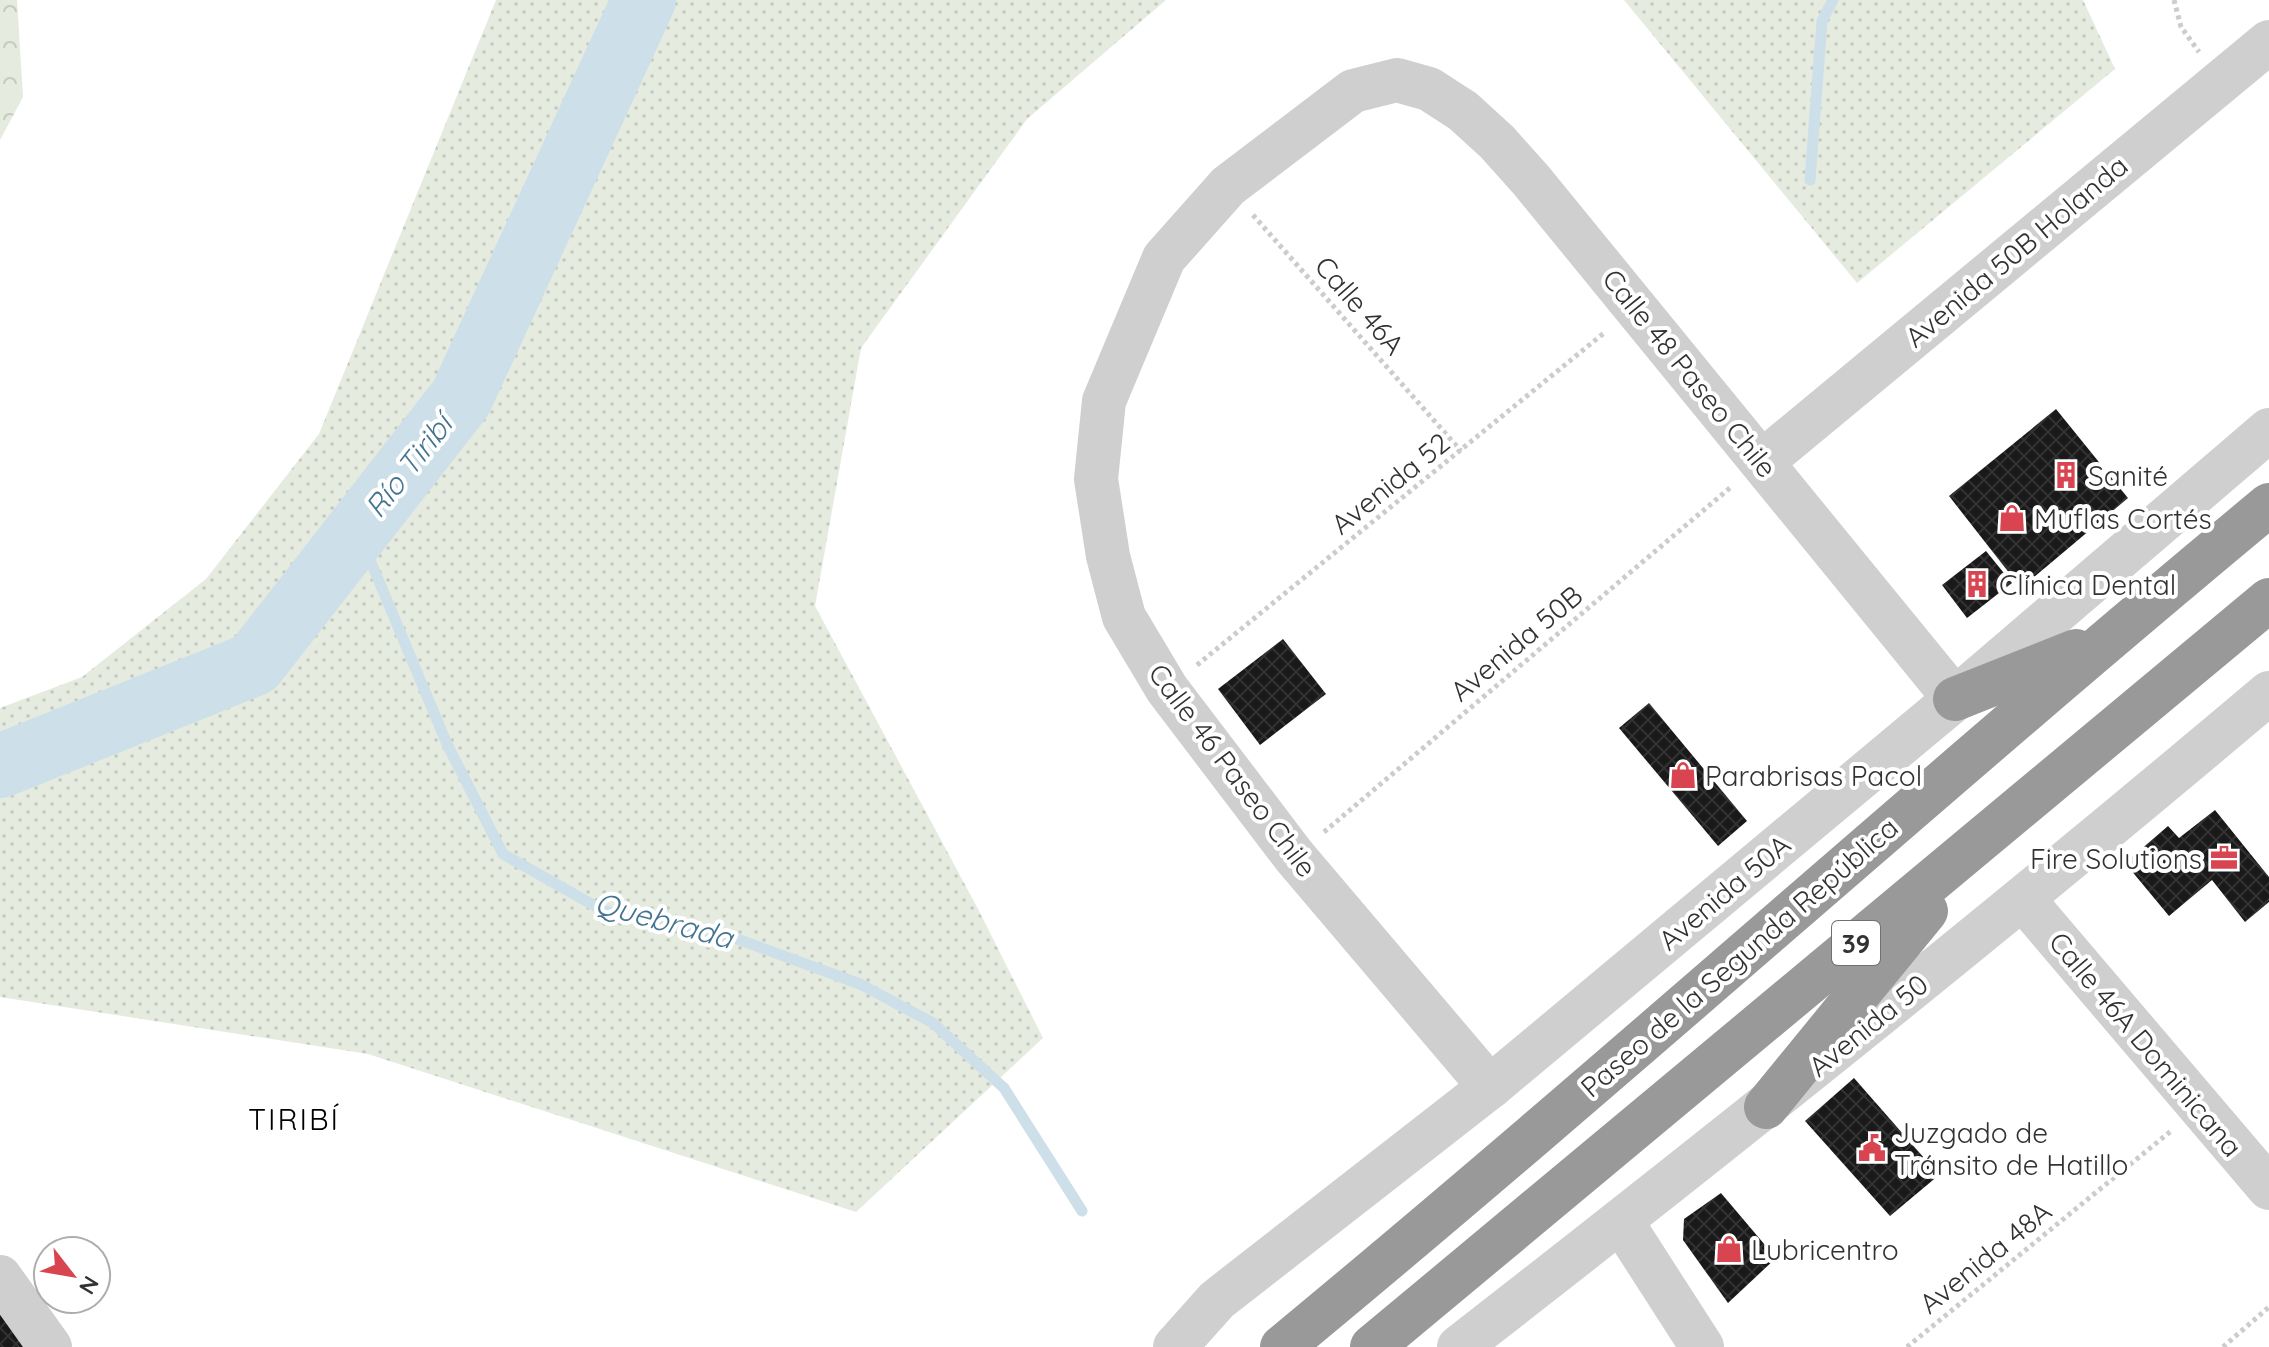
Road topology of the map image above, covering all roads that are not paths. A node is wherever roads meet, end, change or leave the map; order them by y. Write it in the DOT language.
graph roads {
  1 [pos="2269,42"];
  2 [pos="1397,80"];
  3 [pos="2269,430"];
  4 [pos="1763,461"];
  5 [pos="2269,505"];
  6 [pos="2269,600"];
  7 [pos="2108,638"];
  8 [pos="1955,699"];
  9 [pos="2262,714"];
  10 [pos="1990,832"];
  11 [pos="2023,899"];
  12 [pos="1490,1087"];
  13 [pos="1766,1107"];
  14 [pos="2269,1188"];
  15 [pos="1621,1221"];
  16 [pos="0,1277"];
  17 [pos="50,1347"];
  18 [pos="1175,1347"];
  19 [pos="1282,1347"];
  20 [pos="1372,1347"];
  21 [pos="1459,1347"];
  22 [pos="1702,1347"];
  1 -- 4 [label="street, Avenida 50B Holanda"];
  2 -- 4 [label="street, Calle 48 Paseo Chile"];
  2 -- 12 [label="street, Calle 46 Paseo Chile"];
  3 -- 8 [label="street, Avenida 50A"];
  4 -- 8 [label="street, Calle 48 Paseo Chile"];
  5 -- 7 [label="highway, Paseo de la Segunda República / 39"];
  6 -- 10 [label="highway, 39"];
  7 -- 8 [label="highway"];
  7 -- 19 [label="highway, Paseo de la Segunda República / 39"];
  8 -- 12 [label="street, Avenida 50A"];
  9 -- 11 [label="street, Avenida 50"];
  10 -- 13 [label="highway"];
  10 -- 20 [label="highway, 39"];
  11 -- 13 [label="street, Avenida 50"];
  11 -- 14 [label="street, Calle 46A Dominicana"];
  12 -- 18 [label="street, Avenida 50A"];
  13 -- 15 [label="street, Avenida 50"];
  15 -- 21 [label="street, Avenida 50"];
  15 -- 22 [label="street"];
  16 -- 17 [label="street"];
}
